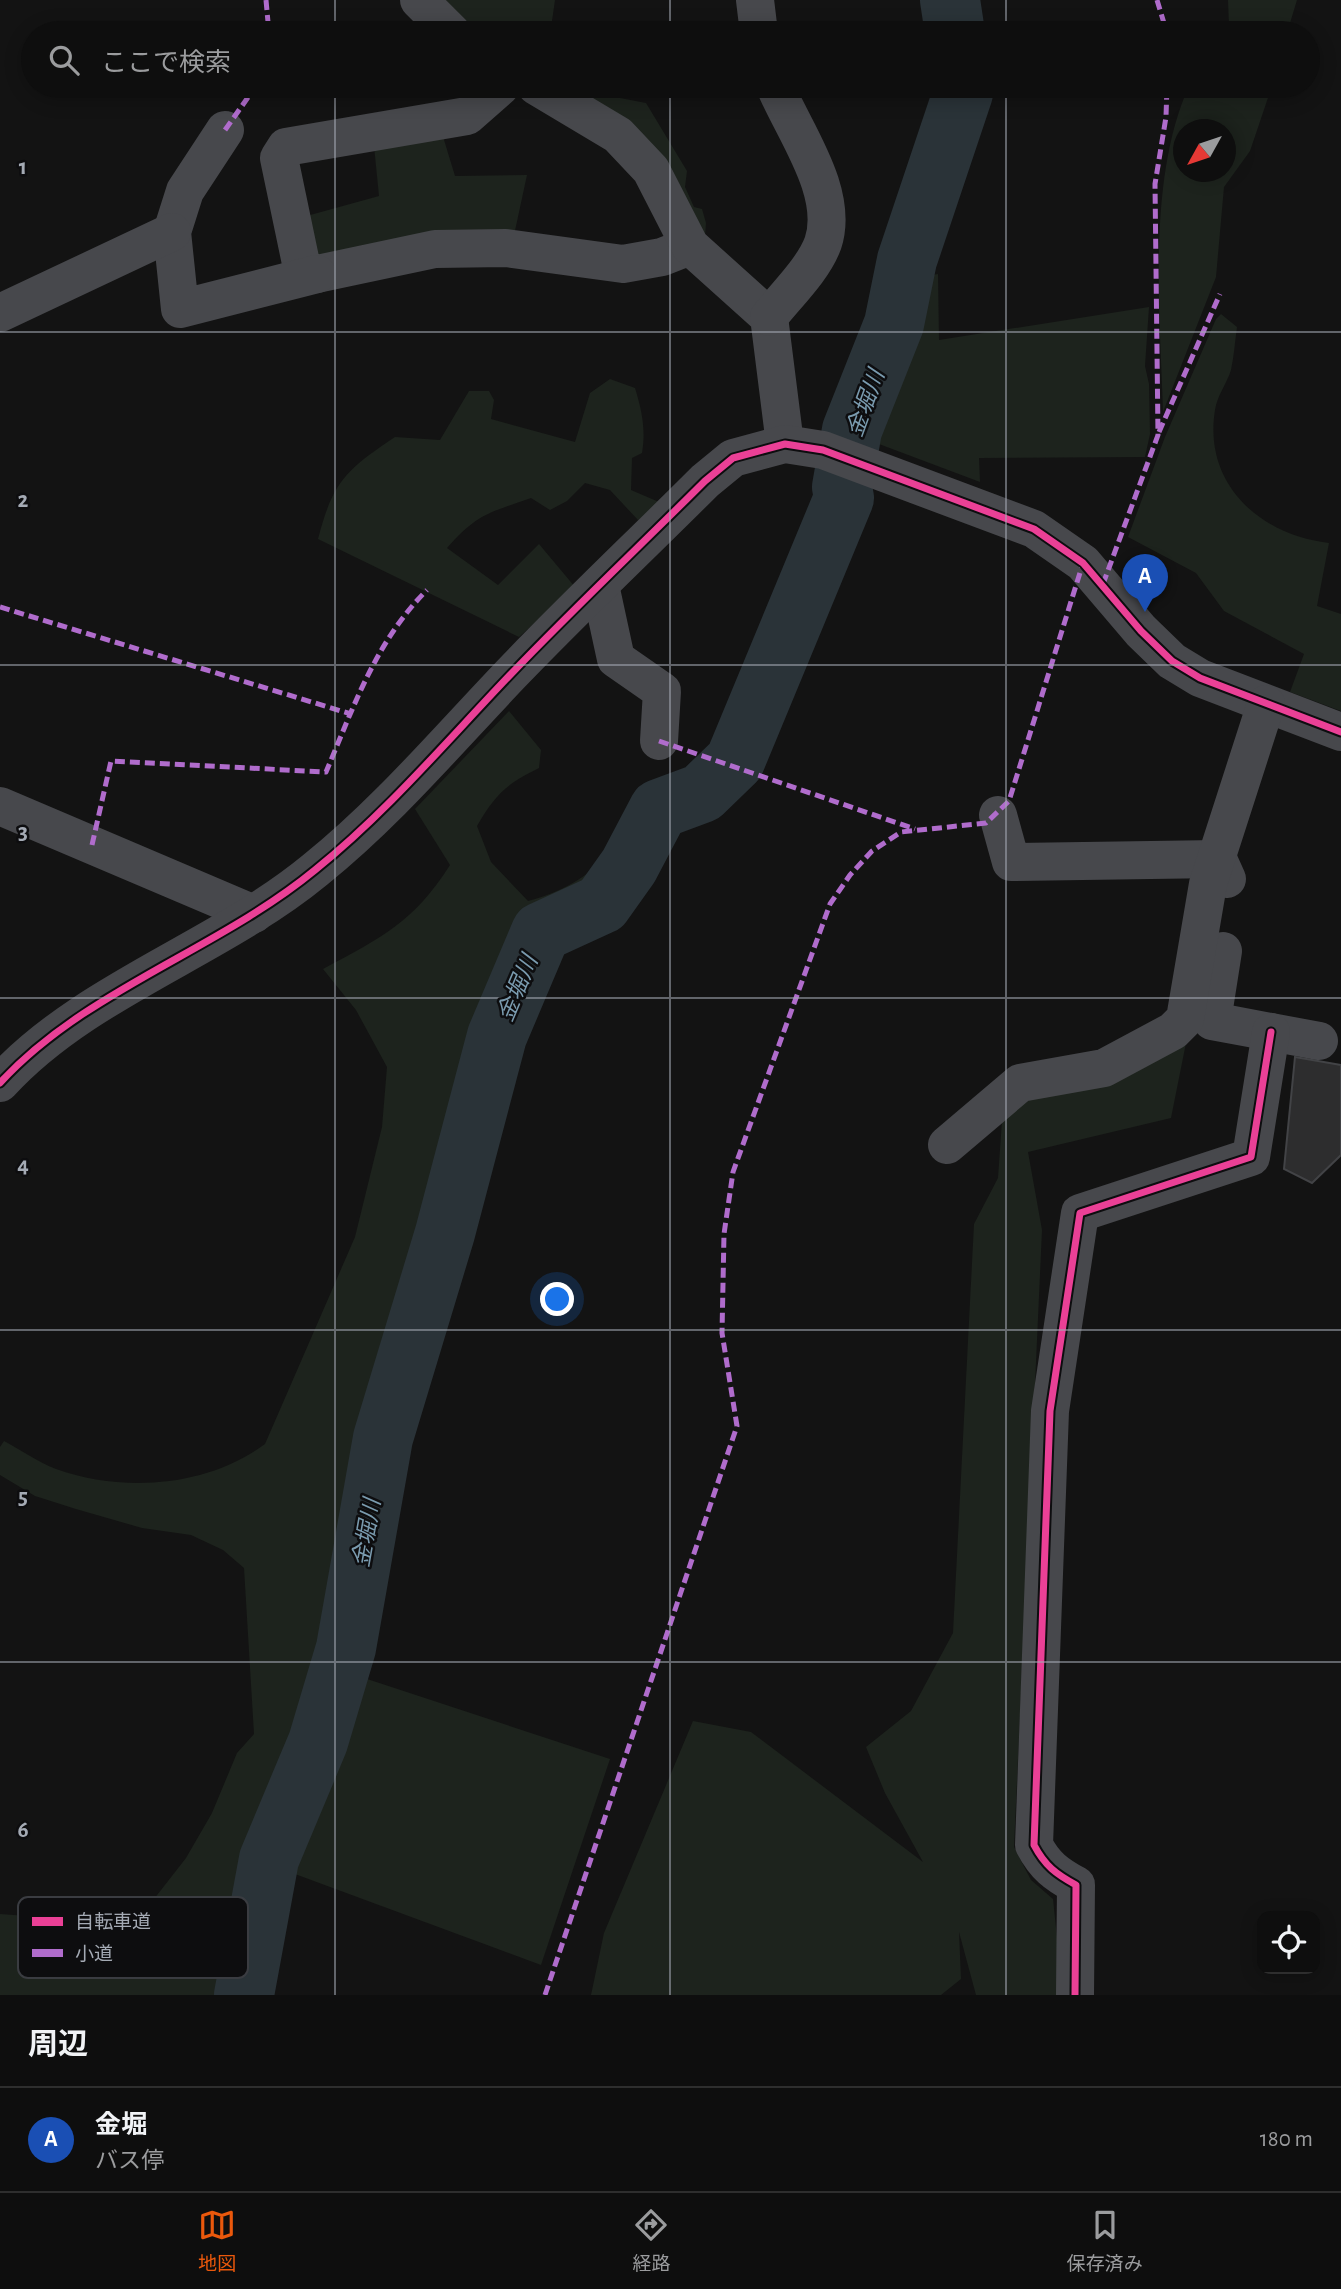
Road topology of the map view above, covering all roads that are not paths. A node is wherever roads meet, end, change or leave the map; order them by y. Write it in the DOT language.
graph roads {
  1 [pos="419,0"];
  2 [pos="755,0"];
  3 [pos="440,21"];
  4 [pos="758,21"];
  5 [pos="487,98"];
  6 [pos="556,98"];
  7 [pos="782,98"];
  8 [pos="225,130"];
  9 [pos="172,232"];
  10 [pos="690,246"];
  11 [pos="317,274"];
  12 [pos="0,313"];
  13 [pos="769,317"];
  14 [pos="785,444"];
  15 [pos="600,585"];
  16 [pos="1266,704"];
  17 [pos="1341,732"];
  18 [pos="659,741"];
  19 [pos="0,806"];
  20 [pos="998,814"];
  21 [pos="1218,859"];
  22 [pos="254,914"];
  23 [pos="1271,1032"];
  24 [pos="1319,1041"];
  25 [pos="0,1083"];
  26 [pos="947,1145"];
  27 [pos="1075,1995"];
  1 -- 3 [label="street"];
  2 -- 4 [label="street"];
  5 -- 11 [label="street"];
  6 -- 10 [label="street"];
  7 -- 13 [label="street"];
  8 -- 9 [label="street"];
  9 -- 11 [label="street"];
  9 -- 12 [label="street"];
  10 -- 11 [label="street"];
  10 -- 13 [label="street"];
  13 -- 14 [label="street"];
  14 -- 15 [label="street"];
  14 -- 16 [label="street"];
  15 -- 18 [label="street"];
  15 -- 22 [label="street"];
  16 -- 17 [label="street"];
  16 -- 21 [label="street"];
  19 -- 22 [label="street"];
  20 -- 21 [label="street"];
  21 -- 23 [label="street"];
  21 -- 26 [label="street"];
  22 -- 25 [label="street"];
  23 -- 24 [label="street"];
  23 -- 27 [label="street"];
}
